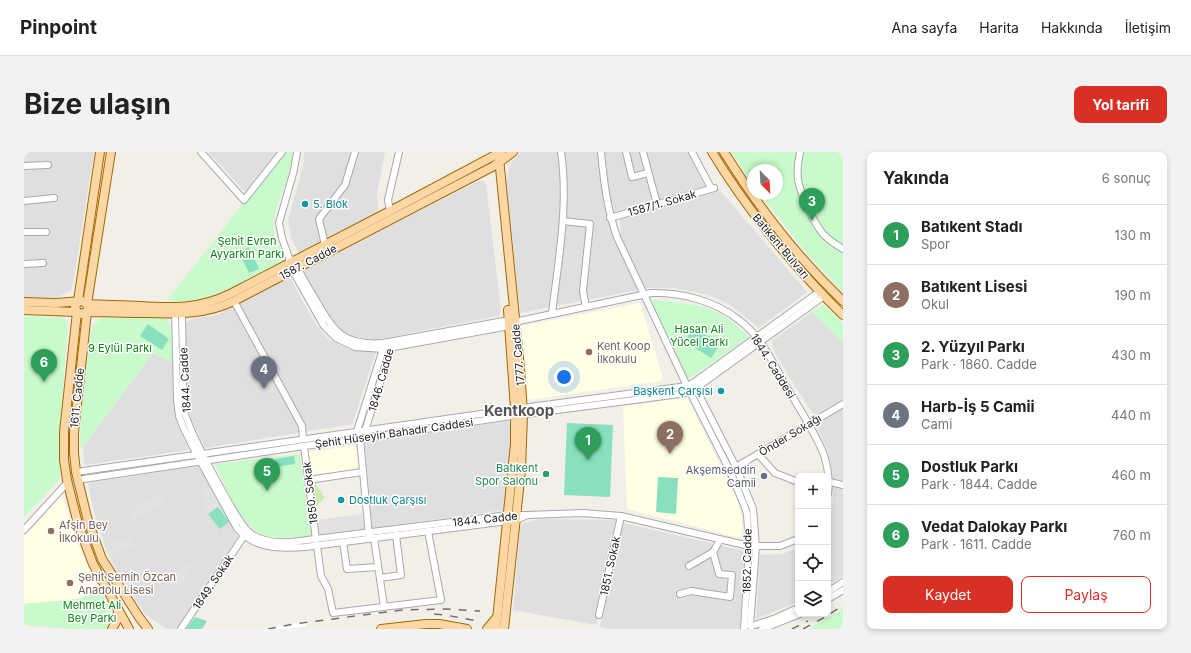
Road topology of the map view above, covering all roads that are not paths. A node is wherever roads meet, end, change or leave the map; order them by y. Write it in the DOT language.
graph roads {
  1 [pos="100,152"];
  2 [pos="111,152"];
  3 [pos="201,152"];
  4 [pos="282,152"];
  5 [pos="297,152"];
  6 [pos="355,152"];
  7 [pos="399,152"];
  8 [pos="513,152"];
  9 [pos="561,152"];
  10 [pos="601,152"];
  11 [pos="626,152"];
  12 [pos="643,152"];
  13 [pos="692,152"];
  14 [pos="712,152"];
  15 [pos="724,152"];
  16 [pos="800,152"];
  17 [pos="497,156"];
  18 [pos="48,165"];
  19 [pos="24,166"];
  20 [pos="648,173"];
  21 [pos="54,198"];
  22 [pos="24,201"];
  23 [pos="657,204"];
  24 [pos="392,215"];
  25 [pos="610,218"];
  26 [pos="563,221"];
  27 [pos="24,232"];
  28 [pos="46,232"];
  29 [pos="325,245"];
  30 [pos="843,249"];
  31 [pos="43,263"];
  32 [pos="24,264"];
  33 [pos="292,264"];
  34 [pos="644,294"];
  35 [pos="821,294"];
  36 [pos="78,301"];
  37 [pos="234,301"];
  38 [pos="843,301"];
  39 [pos="24,302"];
  40 [pos="586,307"];
  41 [pos="87,308"];
  42 [pos="24,310"];
  43 [pos="179,311"];
  44 [pos="77,312"];
  45 [pos="552,314"];
  46 [pos="843,315"];
  47 [pos="513,322"];
  48 [pos="758,340"];
  49 [pos="391,344"];
  50 [pos="383,346"];
  51 [pos="691,387"];
  52 [pos="843,404"];
  53 [pos="519,412"];
  54 [pos="809,424"];
  55 [pos="366,430"];
  56 [pos="357,431"];
  57 [pos="303,439"];
  58 [pos="360,439"];
  59 [pos="304,446"];
  60 [pos="200,454"];
  61 [pos="758,454"];
  62 [pos="204,461"];
  63 [pos="736,467"];
  64 [pos="362,472"];
  65 [pos="826,473"];
  66 [pos="76,476"];
  67 [pos="308,480"];
  68 [pos="795,481"];
  69 [pos="68,482"];
  70 [pos="843,485"];
  71 [pos="831,488"];
  72 [pos="621,516"];
  73 [pos="512,518"];
  74 [pos="24,530"];
  75 [pos="428,531"];
  76 [pos="244,536"];
  77 [pos="396,536"];
  78 [pos="370,537"];
  79 [pos="795,539"];
  80 [pos="720,540"];
  81 [pos="343,542"];
  82 [pos="316,543"];
  83 [pos="749,546"];
  84 [pos="756,547"];
  85 [pos="713,552"];
  86 [pos="689,566"];
  87 [pos="378,567"];
  88 [pos="380,578"];
  89 [pos="843,582"];
  90 [pos="831,590"];
  91 [pos="843,590"];
  92 [pos="680,594"];
  93 [pos="831,598"];
  94 [pos="116,605"];
  95 [pos="384,607"];
  96 [pos="795,609"];
  97 [pos="600,615"];
  98 [pos="497,616"];
  99 [pos="795,616"];
  100 [pos="751,627"];
  101 [pos="112,629"];
  102 [pos="129,629"];
  103 [pos="148,629"];
  104 [pos="181,629"];
  105 [pos="381,629"];
  106 [pos="467,629"];
  107 [pos="487,629"];
  108 [pos="496,629"];
  109 [pos="504,629"];
  110 [pos="744,629"];
  111 [pos="762,629"];
  1 -- 36 [label="main road, 1611. Cadde"];
  2 -- 41 [label="main road, 1611. Cadde"];
  3 -- 4 [label="street"];
  5 -- 33 [label="street"];
  6 -- 29 [label="street"];
  7 -- 24 [label="street"];
  8 -- 17 [label="main road, 1587. Cadde"];
  9 -- 26 [label="street"];
  10 -- 25 [label="street"];
  11 -- 20 [label="street"];
  12 -- 20 [label="street"];
  13 -- 23 [label="street, 1587/1. Sokak"];
  14 -- 35 [label="main road, Batıkent Bulvarı"];
  15 -- 38 [label="main road, Batıkent Bulvarı"];
  16 -- 30 [label="street"];
  17 -- 24 [label="main road, 1587. Cadde"];
  17 -- 47 [label="main road, 1777. Cadde"];
  18 -- 19 [label="street"];
  20 -- 23 [label="street"];
  21 -- 22 [label="street"];
  23 -- 25 [label="street, 1587/1. Sokak"];
  24 -- 29 [label="main road, 1587. Cadde"];
  24 -- 33 [label="main road, 1587. Cadde"];
  25 -- 34 [label="street"];
  26 -- 40 [label="street"];
  26 -- 45 [label="street"];
  27 -- 28 [label="street"];
  29 -- 33 [label="main road, 1587. Cadde"];
  31 -- 32 [label="street"];
  33 -- 37 [label="main road, 1587. Cadde"];
  33 -- 43 [label="main road, 1587. Cadde"];
  33 -- 50 [label="street"];
  34 -- 40 [label="street, 1844. Caddesi"];
  34 -- 48 [label="street, 1844. Caddesi"];
  34 -- 51 [label="street"];
  35 -- 46 [label="main road, Batıkent Bulvarı"];
  35 -- 48 [label="street, Şehit Hüseyin Bahadır Caddesi"];
  36 -- 39 [label="main road"];
  36 -- 41 [label="main road"];
  36 -- 44 [label="main road, 1611. Cadde"];
  37 -- 43 [label="main road, 1587. Cadde"];
  37 -- 57 [label="street"];
  40 -- 45 [label="street, 1844. Caddesi"];
  41 -- 43 [label="main road, 1587. Cadde"];
  41 -- 44 [label="main road"];
  41 -- 66 [label="main road, 1611. Cadde"];
  42 -- 44 [label="main road"];
  43 -- 60 [label="street, 1844. Cadde"];
  44 -- 69 [label="main road, 1611. Cadde"];
  45 -- 47 [label="street, 1844. Caddesi"];
  47 -- 49 [label="street"];
  47 -- 53 [label="main road, 1777. Cadde"];
  48 -- 51 [label="street, Şehit Hüseyin Bahadır Caddesi"];
  48 -- 54 [label="street, 1844. Caddesi"];
  49 -- 50 [label="street"];
  49 -- 55 [label="street, 1846. Cadde"];
  50 -- 56 [label="street, 1846. Cadde"];
  51 -- 53 [label="street, Şehit Hüseyin Bahadır Caddesi"];
  51 -- 63 [label="street, 1852. Cadde"];
  51 -- 83 [label="street, 1852. Cadde"];
  52 -- 54 [label="street, Önder Sokağı"];
  53 -- 55 [label="street, Şehit Hüseyin Bahadır Caddesi"];
  53 -- 58 [label="street, Şehit Hüseyin Bahadır Caddesi"];
  53 -- 73 [label="main road, 1777. Cadde"];
  54 -- 61 [label="street, Önder Sokağı"];
  54 -- 65 [label="street, 1844. Caddesi"];
  55 -- 56 [label="street, Şehit Hüseyin Bahadır Caddesi"];
  55 -- 58 [label="street, 1846. Cadde"];
  56 -- 57 [label="street, Şehit Hüseyin Bahadır Caddesi"];
  56 -- 58 [label="street"];
  57 -- 60 [label="street, Şehit Hüseyin Bahadır Caddesi"];
  58 -- 59 [label="street, Şehit Hüseyin Bahadır Caddesi"];
  58 -- 64 [label="street"];
  59 -- 62 [label="street, Şehit Hüseyin Bahadır Caddesi"];
  59 -- 67 [label="street, 1850. Sokak"];
  60 -- 62 [label="street, 1844. Cadde"];
  60 -- 66 [label="street, Şehit Hüseyin Bahadır Caddesi"];
  61 -- 63 [label="street, Önder Sokağı"];
  61 -- 68 [label="street"];
  62 -- 66 [label="street, Şehit Hüseyin Bahadır Caddesi"];
  62 -- 76 [label="street, 1844. Cadde"];
  62 -- 82 [label="street, 1844. Cadde"];
  63 -- 84 [label="street, 1852. Cadde"];
  64 -- 67 [label="street"];
  64 -- 78 [label="street"];
  66 -- 103 [label="main road, 1611. Cadde"];
  67 -- 82 [label="street, 1850. Sokak"];
  69 -- 74 [label="street"];
  69 -- 94 [label="main road, 1611. Cadde"];
  70 -- 71 [label="street"];
  72 -- 73 [label="street, 1844. Cadde"];
  72 -- 80 [label="street"];
  72 -- 97 [label="street, 1851. Sokak"];
  73 -- 75 [label="street, 1844. Cadde"];
  73 -- 78 [label="street, 1844. Cadde"];
  73 -- 98 [label="main road, 1777. Cadde"];
  73 -- 109 [label="main road, 1777. Cadde"];
  75 -- 77 [label="street, 1844. Cadde"];
  75 -- 95 [label="street"];
  76 -- 82 [label="street, 1844. Cadde"];
  76 -- 104 [label="street, 1849. Sokak"];
  77 -- 78 [label="street, 1844. Cadde"];
  77 -- 88 [label="street"];
  78 -- 81 [label="street, 1844. Cadde"];
  78 -- 82 [label="street, 1844. Cadde"];
  78 -- 87 [label="street"];
  79 -- 84 [label="street"];
  80 -- 83 [label="street"];
  80 -- 85 [label="street"];
  81 -- 82 [label="street, 1844. Cadde"];
  81 -- 87 [label="street"];
  82 -- 95 [label="street, 1850. Sokak"];
  83 -- 84 [label="street"];
  83 -- 110 [label="street, 1852. Cadde"];
  84 -- 100 [label="street, 1852. Cadde"];
  85 -- 86 [label="street"];
  85 -- 92 [label="street"];
  87 -- 88 [label="street"];
  88 -- 95 [label="street"];
  89 -- 90 [label="street"];
  91 -- 93 [label="street"];
  94 -- 101 [label="main road"];
  94 -- 102 [label="main road, 1611. Cadde"];
  96 -- 100 [label="street"];
  98 -- 107 [label="main road"];
  98 -- 108 [label="main road, 1777. Cadde"];
  99 -- 111 [label="street"];
  100 -- 110 [label="street"];
  105 -- 106 [label="main road"];
}
